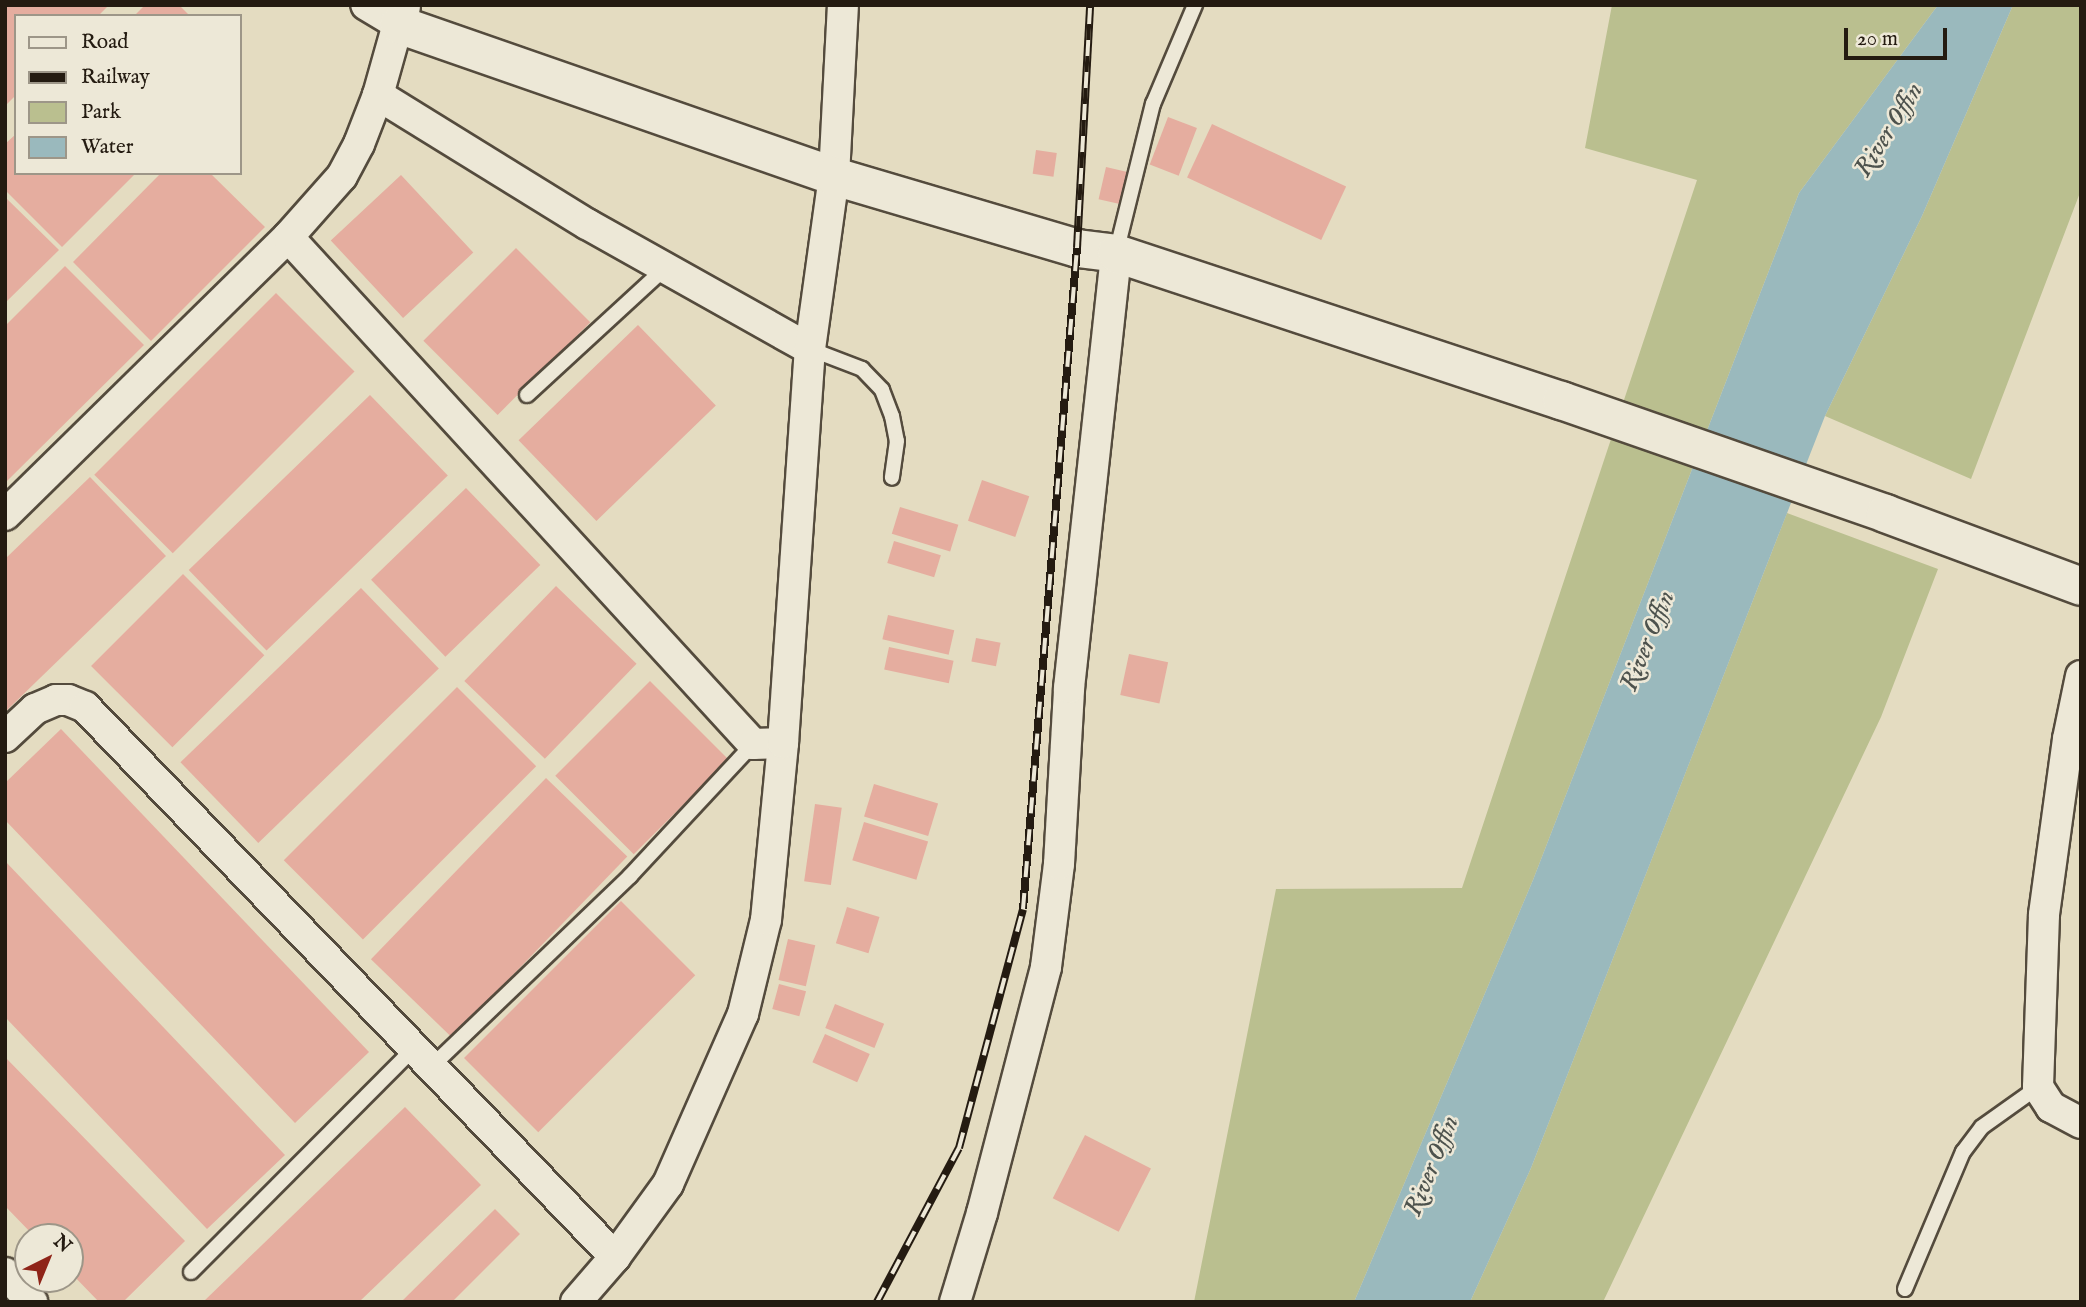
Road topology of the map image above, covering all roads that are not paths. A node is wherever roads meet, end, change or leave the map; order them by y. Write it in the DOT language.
graph roads {
  1 [pos="366,5"];
  2 [pos="843,5"];
  3 [pos="1195,5"];
  4 [pos="399,15"];
  5 [pos="378,95"];
  6 [pos="834,176"];
  7 [pos="288,237"];
  8 [pos="1116,253"];
  9 [pos="665,268"];
  10 [pos="810,349"];
  11 [pos="527,395"];
  12 [pos="892,478"];
  13 [pos="5,515"];
  14 [pos="2081,586"];
  15 [pos="2081,676"];
  16 [pos="5,737"];
  17 [pos="783,743"];
  18 [pos="753,744"];
  19 [pos="422,1057"];
  20 [pos="2038,1087"];
  21 [pos="2081,1123"];
  22 [pos="615,1257"];
  23 [pos="191,1272"];
  24 [pos="5,1273"];
  25 [pos="1905,1289"];
  26 [pos="33,1302"];
  27 [pos="576,1302"];
  28 [pos="955,1302"];
  1 -- 4 [label="street"];
  2 -- 6 [label="street"];
  3 -- 8 [label="lane"];
  4 -- 5 [label="street"];
  4 -- 6 [label="street"];
  5 -- 7 [label="street"];
  5 -- 9 [label="street"];
  6 -- 8 [label="street"];
  6 -- 10 [label="street"];
  7 -- 13 [label="street"];
  7 -- 18 [label="street"];
  8 -- 14 [label="street"];
  8 -- 28 [label="street"];
  9 -- 10 [label="street"];
  9 -- 11 [label="lane"];
  10 -- 12 [label="lane"];
  10 -- 17 [label="street"];
  15 -- 20 [label="street"];
  16 -- 19 [label="street"];
  17 -- 18 [label="street"];
  17 -- 22 [label="street"];
  18 -- 19 [label="lane"];
  19 -- 22 [label="street"];
  19 -- 23 [label="lane"];
  20 -- 21 [label="street"];
  20 -- 25 [label="lane"];
  22 -- 27 [label="street"];
  24 -- 26 [label="street"];
}
